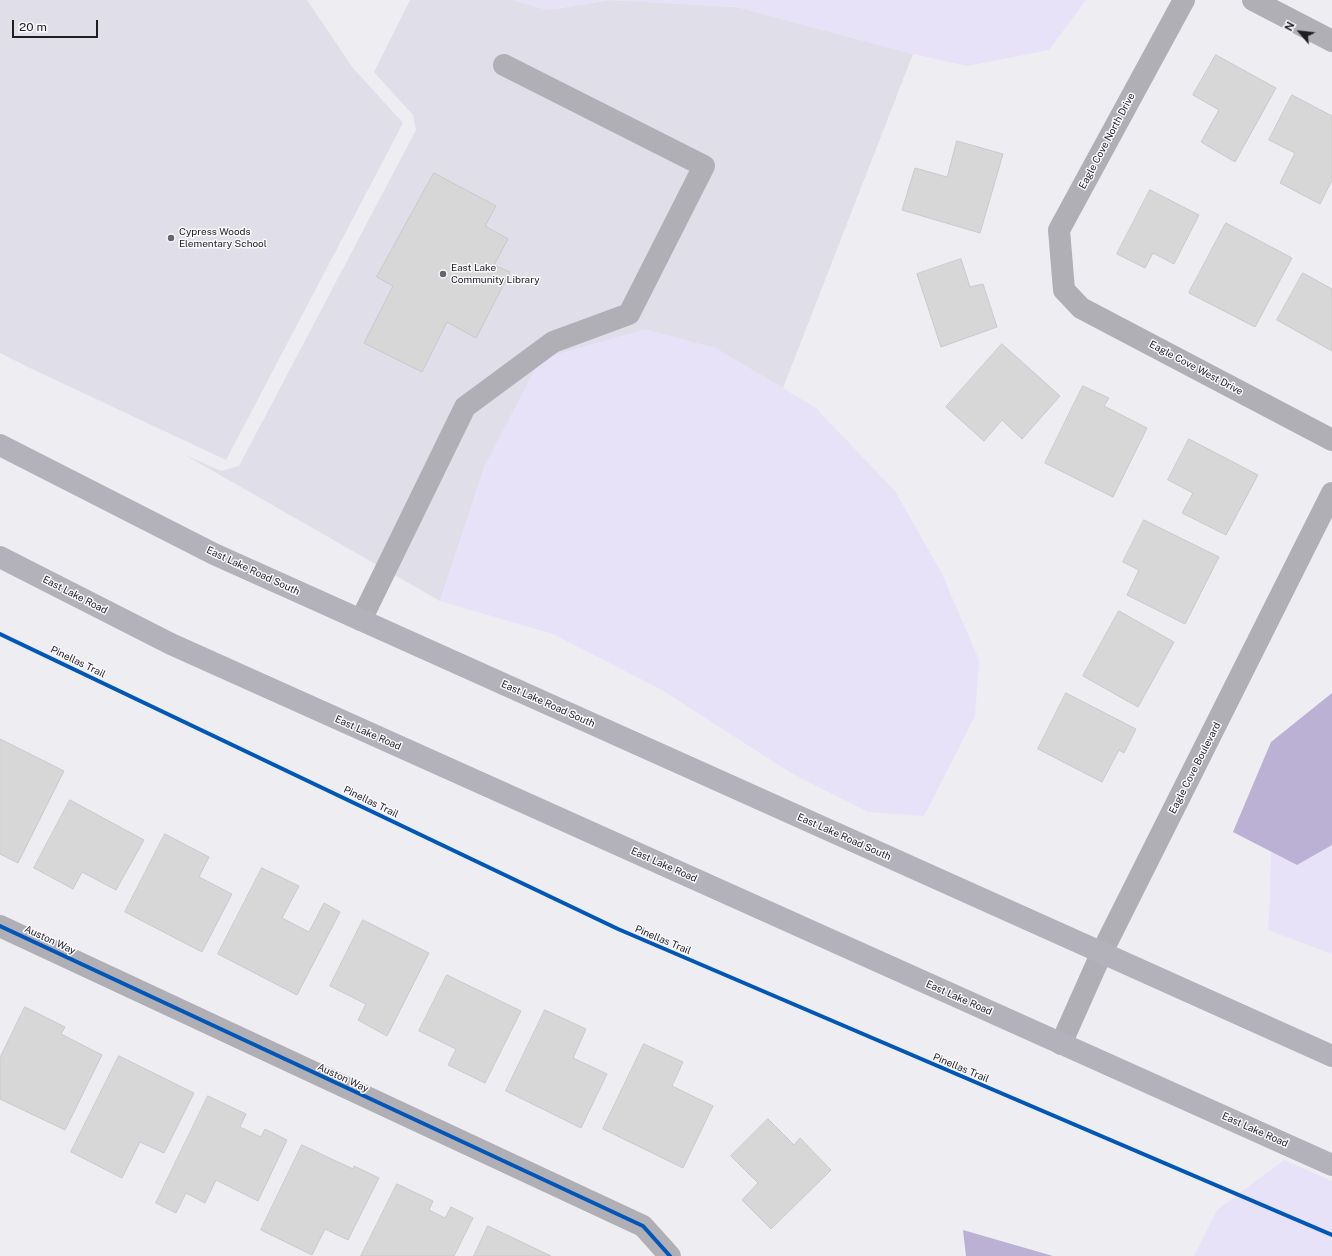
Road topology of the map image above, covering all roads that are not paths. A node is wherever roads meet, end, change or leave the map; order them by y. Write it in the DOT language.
graph roads {
  1 [pos="1184,0"];
  2 [pos="1253,0"];
  3 [pos="1332,41"];
  4 [pos="504,65"];
  5 [pos="1064,290"];
  6 [pos="1332,440"];
  7 [pos="0,445"];
  8 [pos="1332,493"];
  9 [pos="0,557"];
  10 [pos="361,620"];
  11 [pos="0,926"];
  12 [pos="1102,952"];
  13 [pos="1061,1044"];
  14 [pos="1332,1056"];
  15 [pos="1332,1165"];
  16 [pos="670,1256"];
  1 -- 5 [label="street, Eagle Cove North Drive"];
  2 -- 3 [label="street"];
  4 -- 10 [label="street"];
  5 -- 6 [label="street, Eagle Cove West Drive"];
  7 -- 10 [label="main road, East Lake Road South"];
  8 -- 12 [label="street, Eagle Cove Boulevard"];
  9 -- 13 [label="main road, East Lake Road"];
  10 -- 12 [label="main road, East Lake Road South"];
  11 -- 16 [label="street, Auston Way"];
  12 -- 13 [label="street, Eagle Cove Boulevard"];
  12 -- 14 [label="main road"];
  13 -- 15 [label="main road, East Lake Road"];
}
